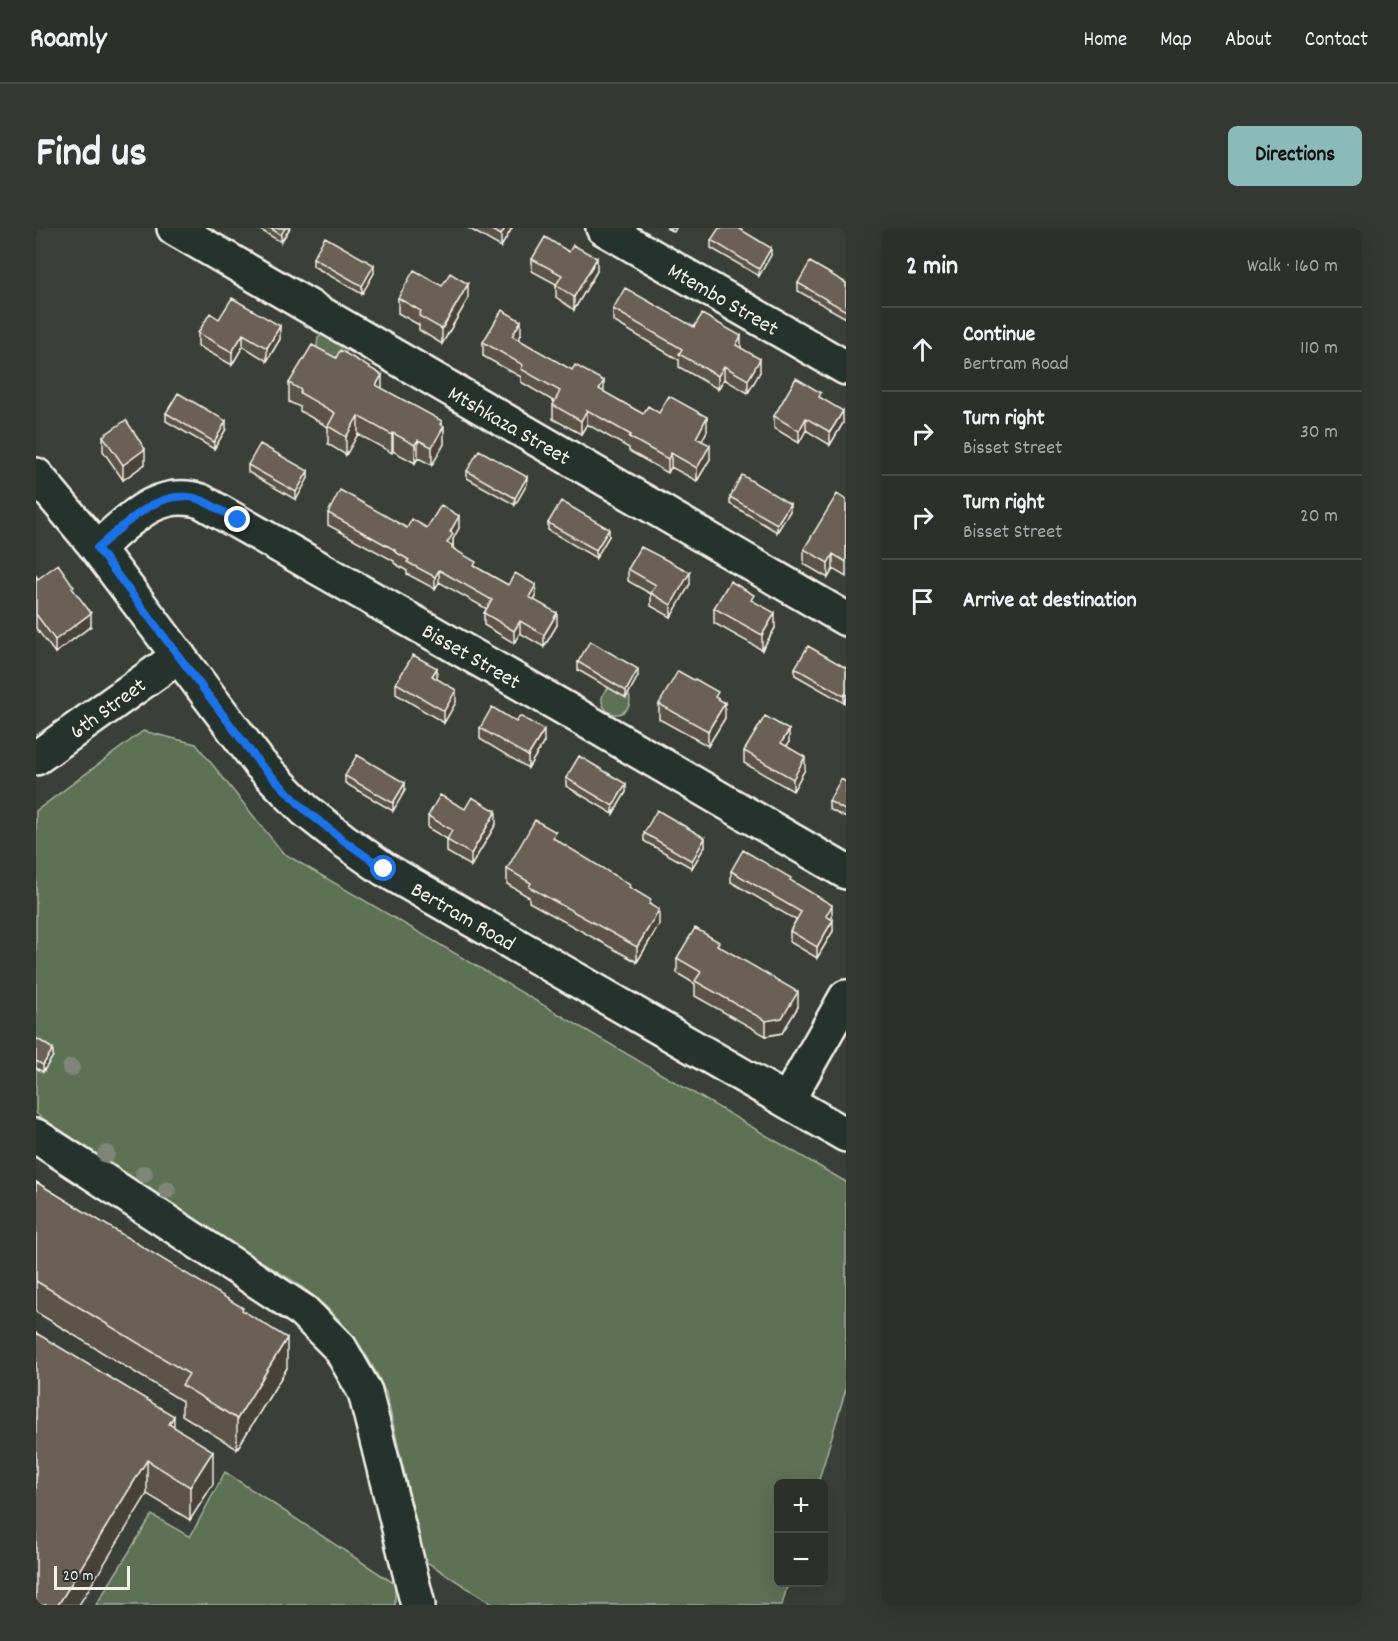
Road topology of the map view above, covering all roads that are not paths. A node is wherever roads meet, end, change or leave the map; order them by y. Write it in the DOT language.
graph roads {
  1 [pos="174,228"];
  2 [pos="603,228"];
  3 [pos="846,368"];
  4 [pos="36,475"];
  5 [pos="97,548"];
  6 [pos="846,619"];
  7 [pos="179,656"];
  8 [pos="36,758"];
  9 [pos="846,872"];
  10 [pos="846,997"];
  11 [pos="787,1101"];
  12 [pos="846,1135"];
  13 [pos="36,1136"];
  14 [pos="418,1605"];
  1 -- 6 [label="street, Mtshkaza Street"];
  2 -- 3 [label="street, Mtembo Street"];
  4 -- 5 [label="street, Bertram Road"];
  5 -- 7 [label="street, Bertram Road"];
  5 -- 9 [label="street, Bisset Street"];
  7 -- 8 [label="street, 6th Street"];
  7 -- 11 [label="street, Bertram Road"];
  10 -- 11 [label="street"];
  11 -- 12 [label="street, Bertram Road"];
  13 -- 14 [label="street"];
}
